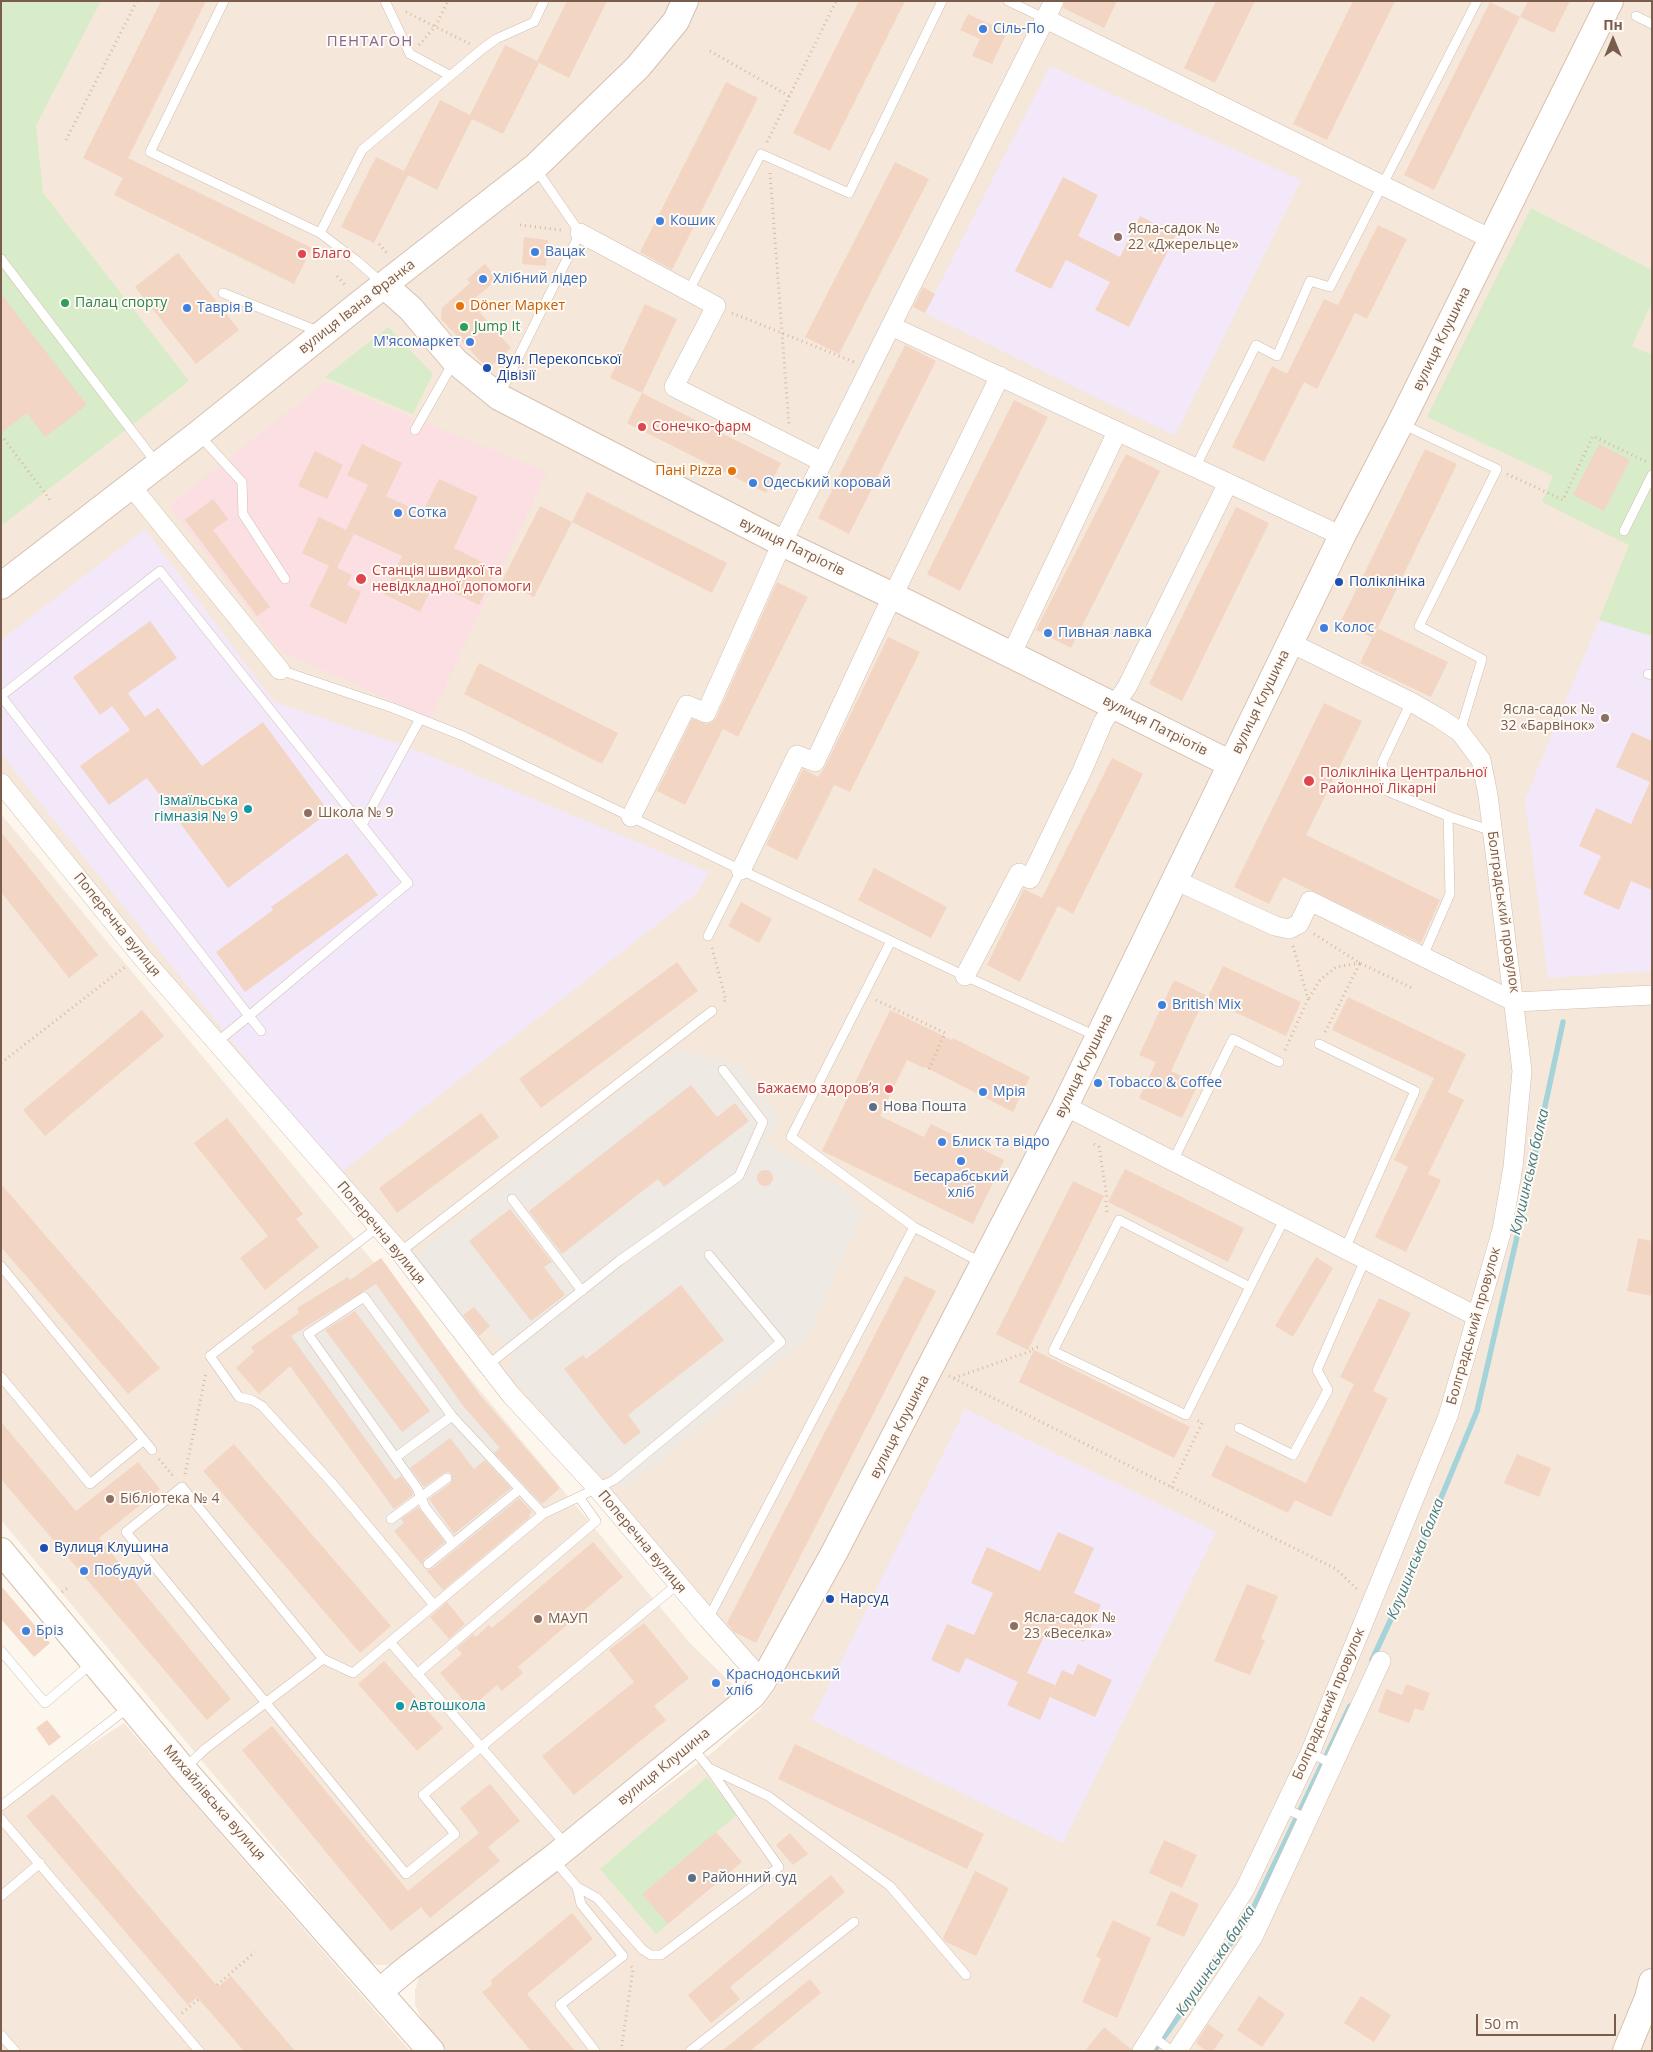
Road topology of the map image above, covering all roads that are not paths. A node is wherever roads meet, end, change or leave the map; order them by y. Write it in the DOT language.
graph roads {
  1 [pos="224,1"];
  2 [pos="544,1"];
  3 [pos="685,1"];
  4 [pos="942,1"];
  5 [pos="1008,1"];
  6 [pos="1054,1"];
  7 [pos="1477,1"];
  8 [pos="1610,1"];
  9 [pos="385,2"];
  10 [pos="1636,16"];
  11 [pos="1046,19"];
  12 [pos="1652,24"];
  13 [pos="449,75"];
  14 [pos="535,167"];
  15 [pos="1382,184"];
  16 [pos="320,233"];
  17 [pos="580,233"];
  18 [pos="1491,239"];
  19 [pos="1,258"];
  20 [pos="384,285"];
  21 [pos="688,292"];
  22 [pos="223,293"];
  23 [pos="891,326"];
  24 [pos="323,333"];
  25 [pos="455,360"];
  26 [pos="1000,376"];
  27 [pos="499,397"];
  28 [pos="1400,424"];
  29 [pos="415,430"];
  30 [pos="1117,432"];
  31 [pos="198,434"];
  32 [pos="823,462"];
  33 [pos="158,465"];
  34 [pos="1195,468"];
  35 [pos="1652,475"];
  36 [pos="1228,483"];
  37 [pos="131,486"];
  38 [pos="1624,531"];
  39 [pos="1342,536"];
  40 [pos="782,543"];
  41 [pos="285,579"];
  42 [pos="1,586"];
  43 [pos="893,596"];
  44 [pos="1291,643"];
  45 [pos="1011,655"];
  46 [pos="280,670"];
  47 [pos="1411,702"];
  48 [pos="1115,705"];
  49 [pos="420,719"];
  50 [pos="1460,732"];
  51 [pos="1231,764"];
  52 [pos="1,783"];
  53 [pos="1448,816"];
  54 [pos="631,817"];
  55 [pos="362,825"];
  56 [pos="1492,831"];
  57 [pos="741,870"];
  58 [pos="1175,880"];
  59 [pos="708,936"];
  60 [pos="891,941"];
  61 [pos="1423,956"];
  62 [pos="965,976"];
  63 [pos="1652,995"];
  64 [pos="1515,1002"];
  65 [pos="712,1011"];
  66 [pos="249,1016"];
  67 [pos="261,1031"];
  68 [pos="1098,1037"];
  69 [pos="216,1042"];
  70 [pos="1319,1044"];
  71 [pos="1279,1062"];
  72 [pos="723,1070"];
  73 [pos="1065,1106"];
  74 [pos="1172,1161"];
  75 [pos="512,1199"];
  76 [pos="1285,1218"];
  77 [pos="378,1227"];
  78 [pos="914,1227"];
  79 [pos="1345,1249"];
  80 [pos="400,1252"];
  81 [pos="709,1255"];
  82 [pos="1365,1260"];
  83 [pos="984,1265"];
  84 [pos="1,1266"];
  85 [pos="1250,1287"];
  86 [pos="582,1290"];
  87 [pos="1476,1316"];
  88 [pos="488,1365"];
  89 [pos="1,1376"];
  90 [pos="452,1416"];
  91 [pos="1239,1428"];
  92 [pos="144,1440"];
  93 [pos="152,1450"];
  94 [pos="396,1457"];
  95 [pos="447,1478"];
  96 [pos="597,1488"];
  97 [pos="520,1490"];
  98 [pos="421,1497"];
  99 [pos="579,1497"];
  100 [pos="543,1514"];
  101 [pos="391,1519"];
  102 [pos="453,1543"];
  103 [pos="1,1551"];
  104 [pos="428,1564"];
  105 [pos="678,1584"];
  106 [pos="434,1605"];
  107 [pos="708,1619"];
  108 [pos="390,1642"];
  109 [pos="1,1651"];
  110 [pos="323,1659"];
  111 [pos="94,1661"];
  112 [pos="1381,1661"];
  113 [pos="417,1674"];
  114 [pos="763,1680"];
  115 [pos="131,1705"];
  116 [pos="265,1705"];
  117 [pos="690,1745"];
  118 [pos="481,1747"];
  119 [pos="1322,1759"];
  120 [pos="709,1768"];
  121 [pos="183,1769"];
  122 [pos="1,1806"];
  123 [pos="1297,1814"];
  124 [pos="1,1819"];
  125 [pos="560,1852"];
  126 [pos="40,1863"];
  127 [pos="578,1887"];
  128 [pos="1,1896"];
  129 [pos="854,1922"];
  130 [pos="1230,1924"];
  131 [pos="1250,1935"];
  132 [pos="966,1975"];
  133 [pos="1652,1982"];
  134 [pos="380,1991"];
  135 [pos="1,2035"];
  136 [pos="1150,2042"];
  137 [pos="1172,2050"];
  138 [pos="15,2051"];
  139 [pos="199,2051"];
  140 [pos="430,2051"];
  141 [pos="595,2051"];
  142 [pos="690,2051"];
  143 [pos="1626,2051"];
  1 -- 16 [label="lane"];
  2 -- 13 [label="lane"];
  3 -- 14 [label="street, вулиця Івана Франка"];
  4 -- 21 [label="lane"];
  5 -- 11 [label="lane"];
  6 -- 11 [label="street"];
  7 -- 15 [label="lane"];
  8 -- 18 [label="street, вулиця Клушина"];
  9 -- 13 [label="lane"];
  10 -- 12 [label="lane"];
  11 -- 15 [label="street"];
  11 -- 23 [label="street"];
  13 -- 16 [label="lane"];
  14 -- 17 [label="lane"];
  14 -- 20 [label="street, вулиця Івана Франка"];
  15 -- 18 [label="street"];
  15 -- 34 [label="lane"];
  16 -- 20 [label="lane"];
  17 -- 21 [label="street"];
  17 -- 27 [label="lane"];
  18 -- 28 [label="street, вулиця Клушина"];
  19 -- 33 [label="lane"];
  20 -- 24 [label="street, вулиця Івана Франка"];
  20 -- 25 [label="street, вулиця Патріотів"];
  21 -- 32 [label="street"];
  22 -- 24 [label="lane"];
  23 -- 26 [label="street"];
  23 -- 32 [label="street"];
  24 -- 31 [label="street, вулиця Івана Франка"];
  25 -- 27 [label="street, вулиця Патріотів"];
  25 -- 29 [label="lane"];
  26 -- 30 [label="street"];
  26 -- 43 [label="street"];
  27 -- 40 [label="street, вулиця Патріотів"];
  28 -- 39 [label="street, вулиця Клушина"];
  28 -- 50 [label="lane"];
  30 -- 34 [label="street"];
  30 -- 45 [label="street"];
  31 -- 33 [label="street, вулиця Івана Франка"];
  31 -- 41 [label="lane"];
  32 -- 40 [label="street"];
  33 -- 37 [label="street, вулиця Івана Франка"];
  34 -- 36 [label="street"];
  35 -- 38 [label="lane"];
  36 -- 39 [label="street"];
  36 -- 48 [label="street"];
  37 -- 42 [label="street, вулиця Івана Франка"];
  37 -- 46 [label="street"];
  39 -- 44 [label="street, вулиця Клушина"];
  40 -- 43 [label="street, вулиця Патріотів"];
  40 -- 54 [label="street"];
  43 -- 45 [label="street, вулиця Патріотів"];
  43 -- 57 [label="street"];
  44 -- 47 [label="street, Болградський провулок"];
  44 -- 51 [label="street, вулиця Клушина"];
  45 -- 48 [label="street, вулиця Патріотів"];
  46 -- 49 [label="lane"];
  47 -- 50 [label="street, Болградський провулок"];
  47 -- 53 [label="lane"];
  48 -- 51 [label="street, вулиця Патріотів"];
  48 -- 62 [label="street"];
  49 -- 54 [label="lane"];
  49 -- 55 [label="lane"];
  50 -- 56 [label="street, Болградський провулок"];
  51 -- 58 [label="street, вулиця Клушина"];
  52 -- 69 [label="street, Поперечна вулиця"];
  53 -- 56 [label="lane"];
  53 -- 61 [label="lane"];
  54 -- 57 [label="lane"];
  55 -- 66 [label="lane"];
  55 -- 66 [label="lane"];
  56 -- 64 [label="street, Болградський провулок"];
  57 -- 59 [label="lane"];
  57 -- 60 [label="lane"];
  58 -- 61 [label="street"];
  58 -- 68 [label="street, вулиця Клушина"];
  60 -- 62 [label="lane"];
  60 -- 78 [label="lane"];
  61 -- 64 [label="street"];
  62 -- 68 [label="lane"];
  63 -- 64 [label="street"];
  64 -- 87 [label="street, Болградський провулок"];
  65 -- 80 [label="lane"];
  66 -- 67 [label="lane"];
  66 -- 69 [label="lane"];
  68 -- 73 [label="street, вулиця Клушина"];
  69 -- 77 [label="street, Поперечна вулиця"];
  70 -- 79 [label="lane"];
  71 -- 74 [label="lane"];
  72 -- 86 [label="lane"];
  73 -- 74 [label="street"];
  73 -- 83 [label="street, вулиця Клушина"];
  74 -- 76 [label="street"];
  75 -- 86 [label="lane"];
  76 -- 79 [label="street"];
  76 -- 85 [label="lane"];
  77 -- 80 [label="street, Поперечна вулиця"];
  77 -- 106 [label="lane"];
  78 -- 83 [label="lane"];
  78 -- 107 [label="lane"];
  79 -- 82 [label="street"];
  80 -- 88 [label="street, Поперечна вулиця"];
  81 -- 96 [label="lane"];
  82 -- 87 [label="street"];
  82 -- 91 [label="lane"];
  83 -- 114 [label="street, вулиця Клушина"];
  84 -- 92 [label="lane"];
  85 -- 85 [label="lane"];
  86 -- 88 [label="lane"];
  87 -- 119 [label="street, Болградський провулок"];
  88 -- 96 [label="street, Поперечна вулиця"];
  89 -- 92 [label="lane"];
  90 -- 94 [label="lane"];
  90 -- 94 [label="lane"];
  90 -- 97 [label="lane"];
  92 -- 93 [label="lane"];
  94 -- 98 [label="lane"];
  95 -- 98 [label="lane"];
  96 -- 99 [label="lane"];
  96 -- 105 [label="street, Поперечна вулиця"];
  97 -- 100 [label="lane"];
  97 -- 102 [label="lane"];
  98 -- 101 [label="lane"];
  98 -- 102 [label="lane"];
  99 -- 100 [label="lane"];
  99 -- 113 [label="lane"];
  100 -- 106 [label="lane"];
  102 -- 104 [label="lane"];
  103 -- 111 [label="street, Михайлівська вулиця"];
  105 -- 107 [label="street, Поперечна вулиця"];
  105 -- 118 [label="lane"];
  106 -- 108 [label="lane"];
  107 -- 114 [label="street, Поперечна вулиця"];
  108 -- 110 [label="lane"];
  108 -- 113 [label="lane"];
  109 -- 111 [label="lane"];
  110 -- 116 [label="lane"];
  110 -- 116 [label="lane"];
  111 -- 115 [label="street, Михайлівська вулиця"];
  112 -- 119 [label="street, Болградський провулок"];
  113 -- 118 [label="lane"];
  114 -- 117 [label="street, вулиця Клушина"];
  115 -- 121 [label="street, Михайлівська вулиця"];
  115 -- 122 [label="lane"];
  116 -- 118 [label="lane"];
  116 -- 121 [label="lane"];
  117 -- 120 [label="lane"];
  117 -- 125 [label="street, вулиця Клушина"];
  118 -- 125 [label="lane"];
  119 -- 123 [label="street, Болградський провулок"];
  119 -- 123 [label="street, Болградський провулок"];
  120 -- 127 [label="lane"];
  120 -- 132 [label="lane"];
  121 -- 134 [label="street, Михайлівська вулиця"];
  123 -- 130 [label="street, Болградський провулок"];
  123 -- 131 [label="street, Болградський провулок"];
  124 -- 126 [label="lane"];
  125 -- 127 [label="lane"];
  125 -- 134 [label="street, вулиця Клушина"];
  126 -- 128 [label="lane"];
  126 -- 139 [label="lane"];
  127 -- 141 [label="lane"];
  129 -- 142 [label="lane"];
  130 -- 131 [label="lane"];
  130 -- 136 [label="street, Болградський провулок"];
  131 -- 137 [label="street, Болградський провулок"];
  133 -- 143 [label="street"];
  134 -- 140 [label="street, Михайлівська вулиця"];
  135 -- 138 [label="lane"];
  136 -- 137 [label="lane"];
}
